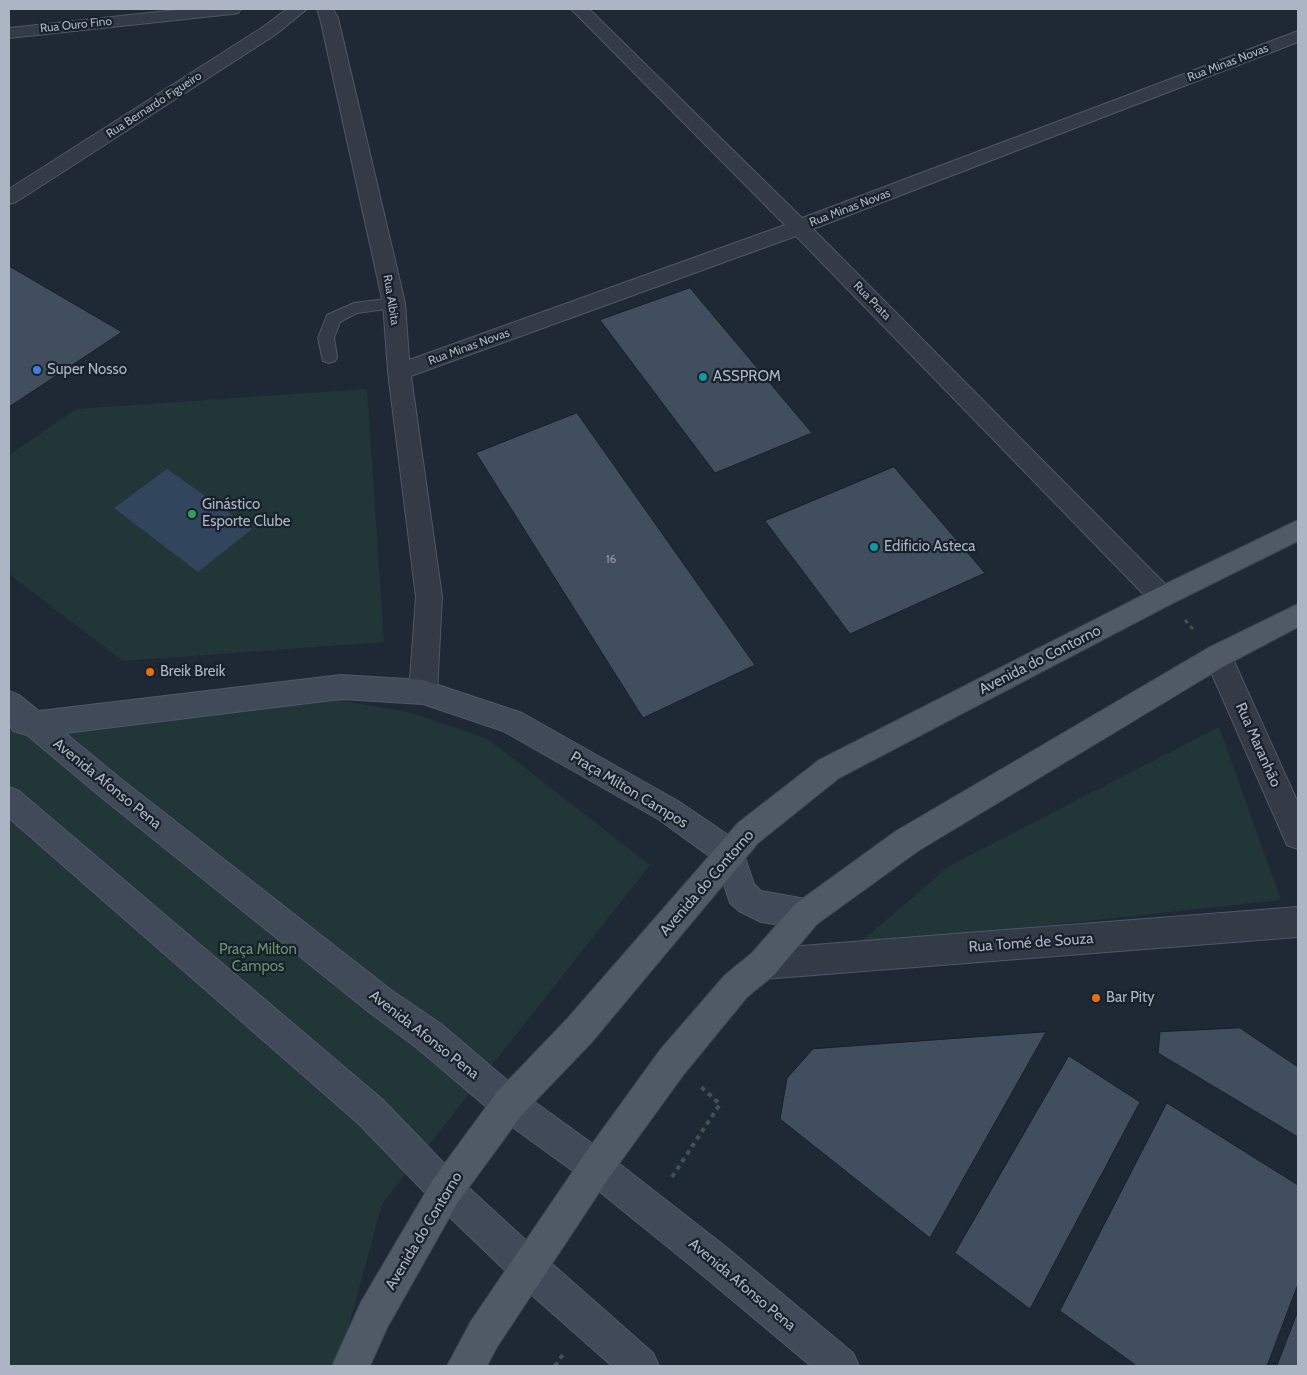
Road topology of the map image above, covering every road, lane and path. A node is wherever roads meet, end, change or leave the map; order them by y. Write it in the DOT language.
graph roads {
  1 [pos="232,9"];
  2 [pos="298,9"];
  3 [pos="325,9"];
  4 [pos="578,9"];
  5 [pos="9,32"];
  6 [pos="1298,36"];
  7 [pos="9,198"];
  8 [pos="799,227"];
  9 [pos="394,303"];
  10 [pos="329,357"];
  11 [pos="399,372"];
  12 [pos="1298,530"];
  13 [pos="1162,597"];
  14 [pos="1298,615"];
  15 [pos="1218,656"];
  16 [pos="423,692"];
  17 [pos="9,703"];
  18 [pos="21,722"];
  19 [pos="9,800"];
  20 [pos="1298,835"];
  21 [pos="729,853"];
  22 [pos="806,914"];
  23 [pos="1298,922"];
  24 [pos="763,964"];
  25 [pos="672,1062"];
  26 [pos="509,1104"];
  27 [pos="596,1167"];
  28 [pos="446,1190"];
  29 [pos="650,1210"];
  30 [pos="529,1268"];
  31 [pos="351,1366"];
  32 [pos="466,1366"];
  33 [pos="640,1366"];
  34 [pos="840,1366"];
  1 -- 5 [label="street, Rua Ouro Fino"];
  2 -- 7 [label="street, Rua Bernardo Figueiro"];
  3 -- 9 [label="street, Rua Albita"];
  4 -- 8 [label="street, Rua Prata"];
  6 -- 8 [label="street, Rua Minas Novas"];
  8 -- 11 [label="street, Rua Minas Novas"];
  8 -- 13 [label="street, Rua Prata"];
  9 -- 10 [label="lane"];
  9 -- 11 [label="street, Rua Albita"];
  11 -- 16 [label="street, Rua Albita"];
  12 -- 13 [label="main road, Avenida do Contorno"];
  13 -- 15 [label="path"];
  13 -- 21 [label="main road, Avenida do Contorno"];
  14 -- 15 [label="main road"];
  15 -- 20 [label="street, Rua Maranhão"];
  15 -- 22 [label="main road"];
  16 -- 18 [label="main road, Praça Milton Campos"];
  16 -- 21 [label="main road, Praça Milton Campos"];
  17 -- 18 [label="main road, Avenida Afonso Pena"];
  18 -- 26 [label="main road, Avenida Afonso Pena"];
  19 -- 28 [label="main road"];
  21 -- 22 [label="main road"];
  21 -- 26 [label="main road, Avenida do Contorno"];
  22 -- 24 [label="main road"];
  23 -- 24 [label="street, Rua Tomé de Souza"];
  24 -- 25 [label="main road"];
  25 -- 27 [label="main road"];
  25 -- 29 [label="path"];
  26 -- 27 [label="main road, Avenida Afonso Pena"];
  26 -- 28 [label="main road, Avenida do Contorno"];
  27 -- 29 [label="main road, Avenida Afonso Pena"];
  27 -- 30 [label="main road"];
  28 -- 30 [label="main road"];
  28 -- 31 [label="main road, Avenida do Contorno"];
  29 -- 34 [label="main road, Avenida Afonso Pena"];
  30 -- 32 [label="main road"];
  30 -- 33 [label="main road"];
}
